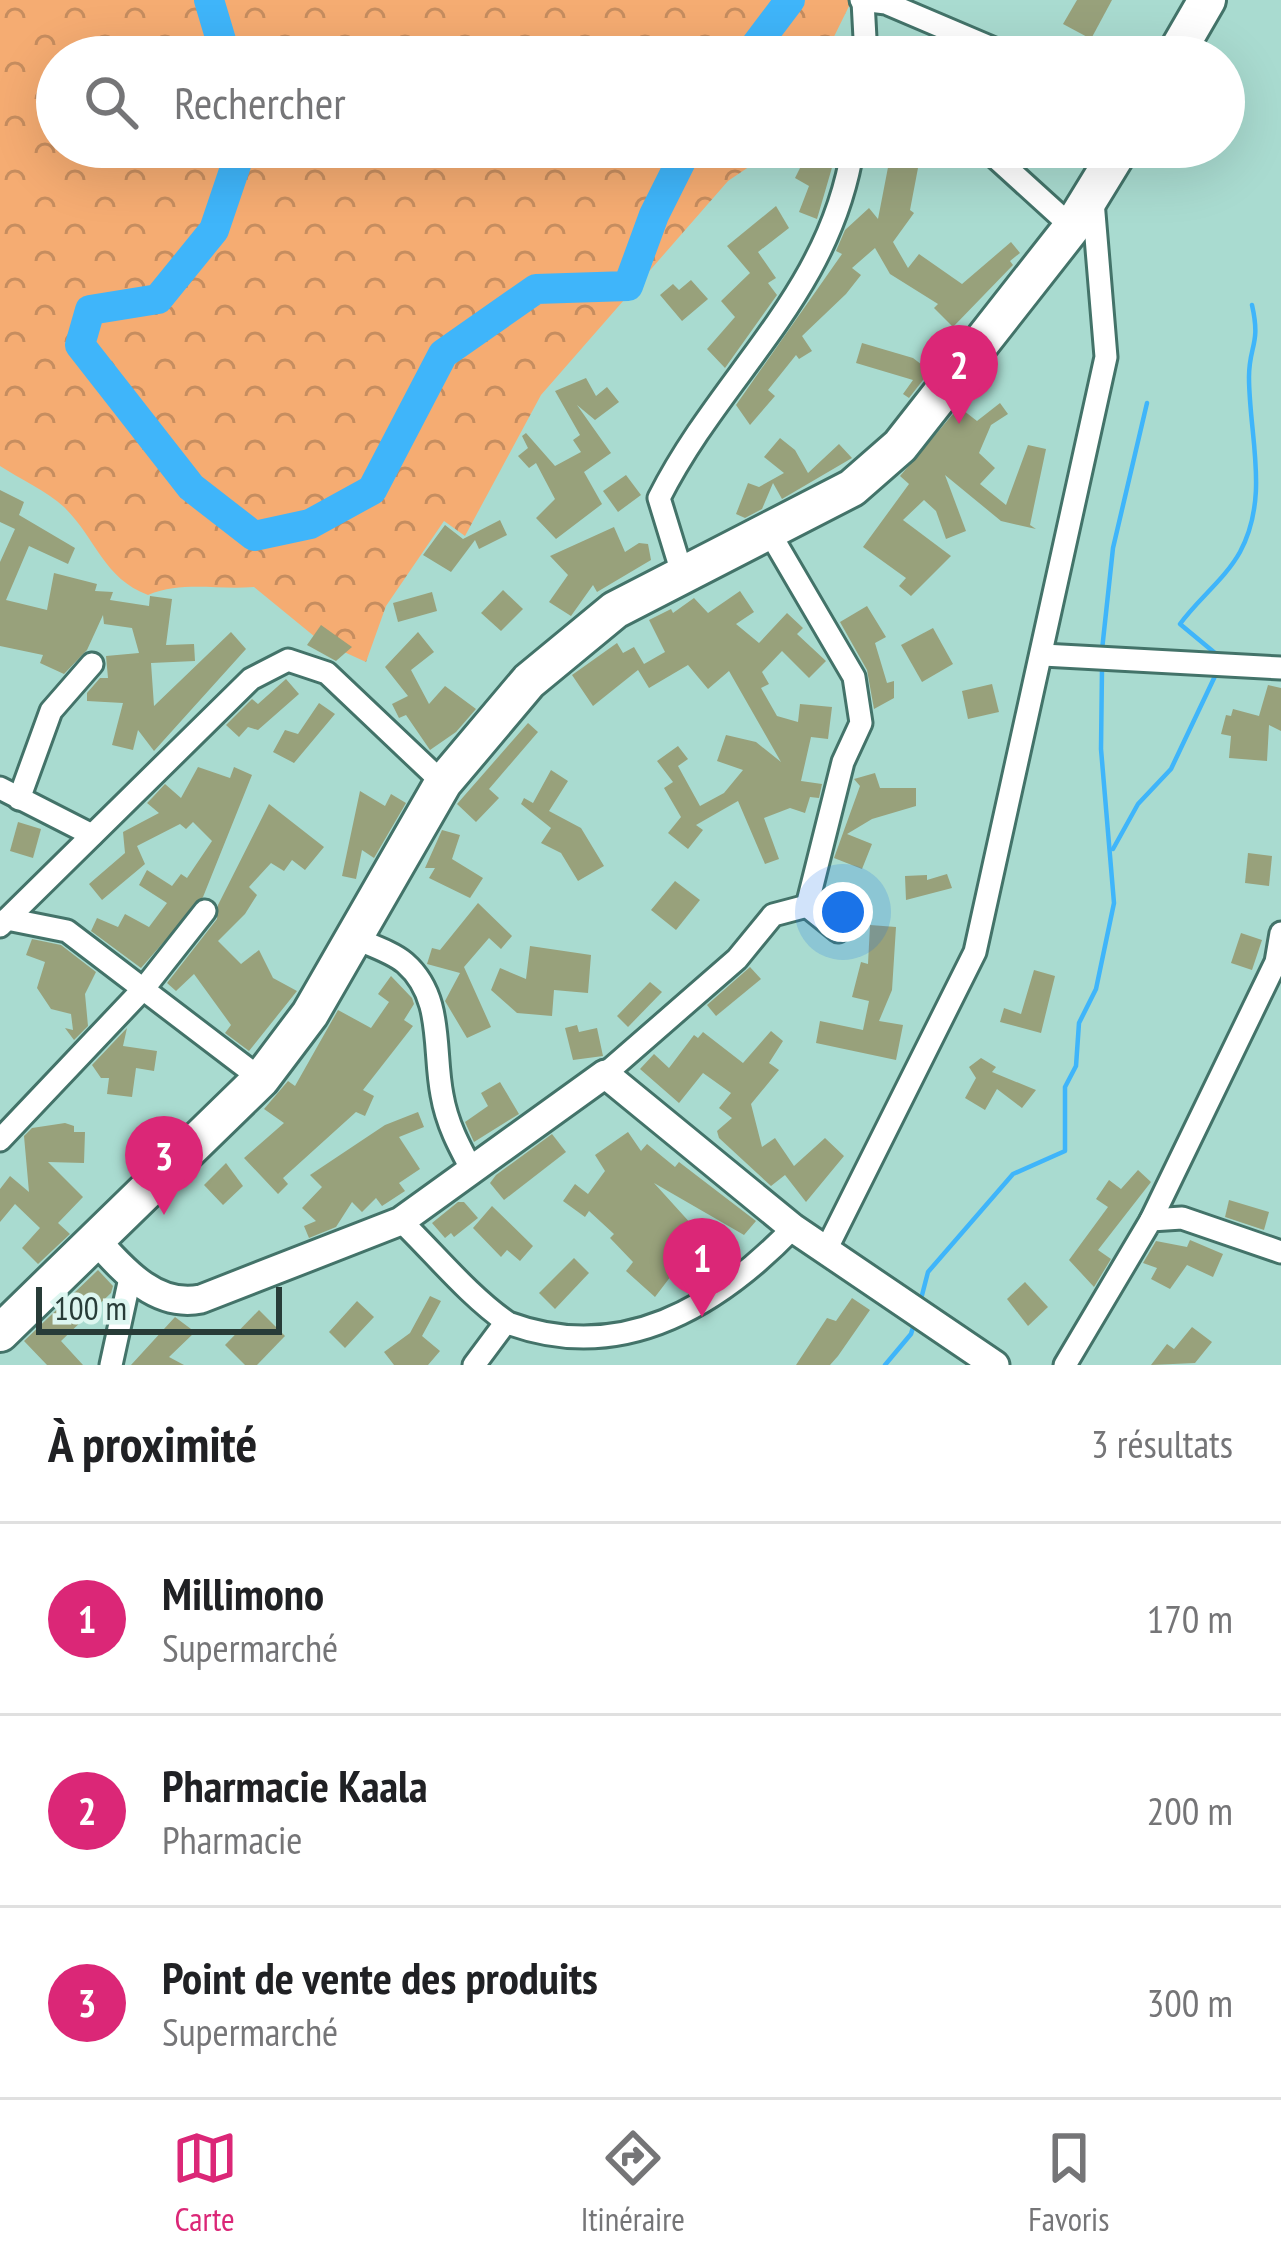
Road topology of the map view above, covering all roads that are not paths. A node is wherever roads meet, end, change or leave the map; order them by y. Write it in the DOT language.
graph roads {
  1 [pos="862,0"];
  2 [pos="1207,0"];
  3 [pos="865,36"];
  4 [pos="964,36"];
  5 [pos="1186,36"];
  6 [pos="848,168"];
  7 [pos="1007,168"];
  8 [pos="1105,168"];
  9 [pos="1092,194"];
  10 [pos="1072,227"];
  11 [pos="767,530"];
  12 [pos="682,573"];
  13 [pos="1043,655"];
  14 [pos="92,664"];
  15 [pos="1281,668"];
  16 [pos="443,783"];
  17 [pos="10,794"];
  18 [pos="92,835"];
  19 [pos="807,906"];
  20 [pos="205,911"];
  21 [pos="3,923"];
  22 [pos="838,932"];
  23 [pos="1281,933"];
  24 [pos="354,938"];
  25 [pos="1278,963"];
  26 [pos="145,987"];
  27 [pos="605,1074"];
  28 [pos="260,1079"];
  29 [pos="0,1140"];
  30 [pos="473,1172"];
  31 [pos="1151,1220"];
  32 [pos="400,1221"];
  33 [pos="793,1228"];
  34 [pos="98,1242"];
  35 [pos="1281,1252"];
  36 [pos="834,1256"];
  37 [pos="130,1277"];
  38 [pos="506,1322"];
  39 [pos="0,1333"];
  40 [pos="111,1365"];
  41 [pos="474,1365"];
  42 [pos="994,1365"];
  43 [pos="1065,1365"];
  1 -- 3 [label="street"];
  1 -- 4 [label="street"];
  2 -- 5 [label="highway"];
  6 -- 12 [label="street"];
  7 -- 10 [label="street"];
  8 -- 9 [label="highway"];
  9 -- 10 [label="highway"];
  9 -- 13 [label="street"];
  10 -- 11 [label="highway"];
  11 -- 12 [label="highway"];
  11 -- 19 [label="street"];
  12 -- 16 [label="highway"];
  13 -- 15 [label="street"];
  13 -- 36 [label="street"];
  14 -- 17 [label="street"];
  16 -- 18 [label="street"];
  16 -- 24 [label="highway"];
  17 -- 18 [label="street"];
  18 -- 21 [label="street"];
  19 -- 22 [label="street"];
  19 -- 27 [label="street"];
  20 -- 26 [label="street"];
  21 -- 26 [label="street"];
  23 -- 25 [label="street"];
  24 -- 28 [label="highway"];
  24 -- 30 [label="street"];
  25 -- 31 [label="street"];
  26 -- 28 [label="street"];
  26 -- 29 [label="street"];
  27 -- 30 [label="street"];
  27 -- 33 [label="street"];
  28 -- 34 [label="highway"];
  30 -- 32 [label="street"];
  31 -- 35 [label="street"];
  31 -- 43 [label="street"];
  32 -- 37 [label="street"];
  32 -- 38 [label="street"];
  33 -- 36 [label="street"];
  33 -- 38 [label="street"];
  34 -- 37 [label="street"];
  34 -- 39 [label="highway"];
  36 -- 42 [label="street"];
  37 -- 40 [label="street"];
  38 -- 41 [label="street"];
}
